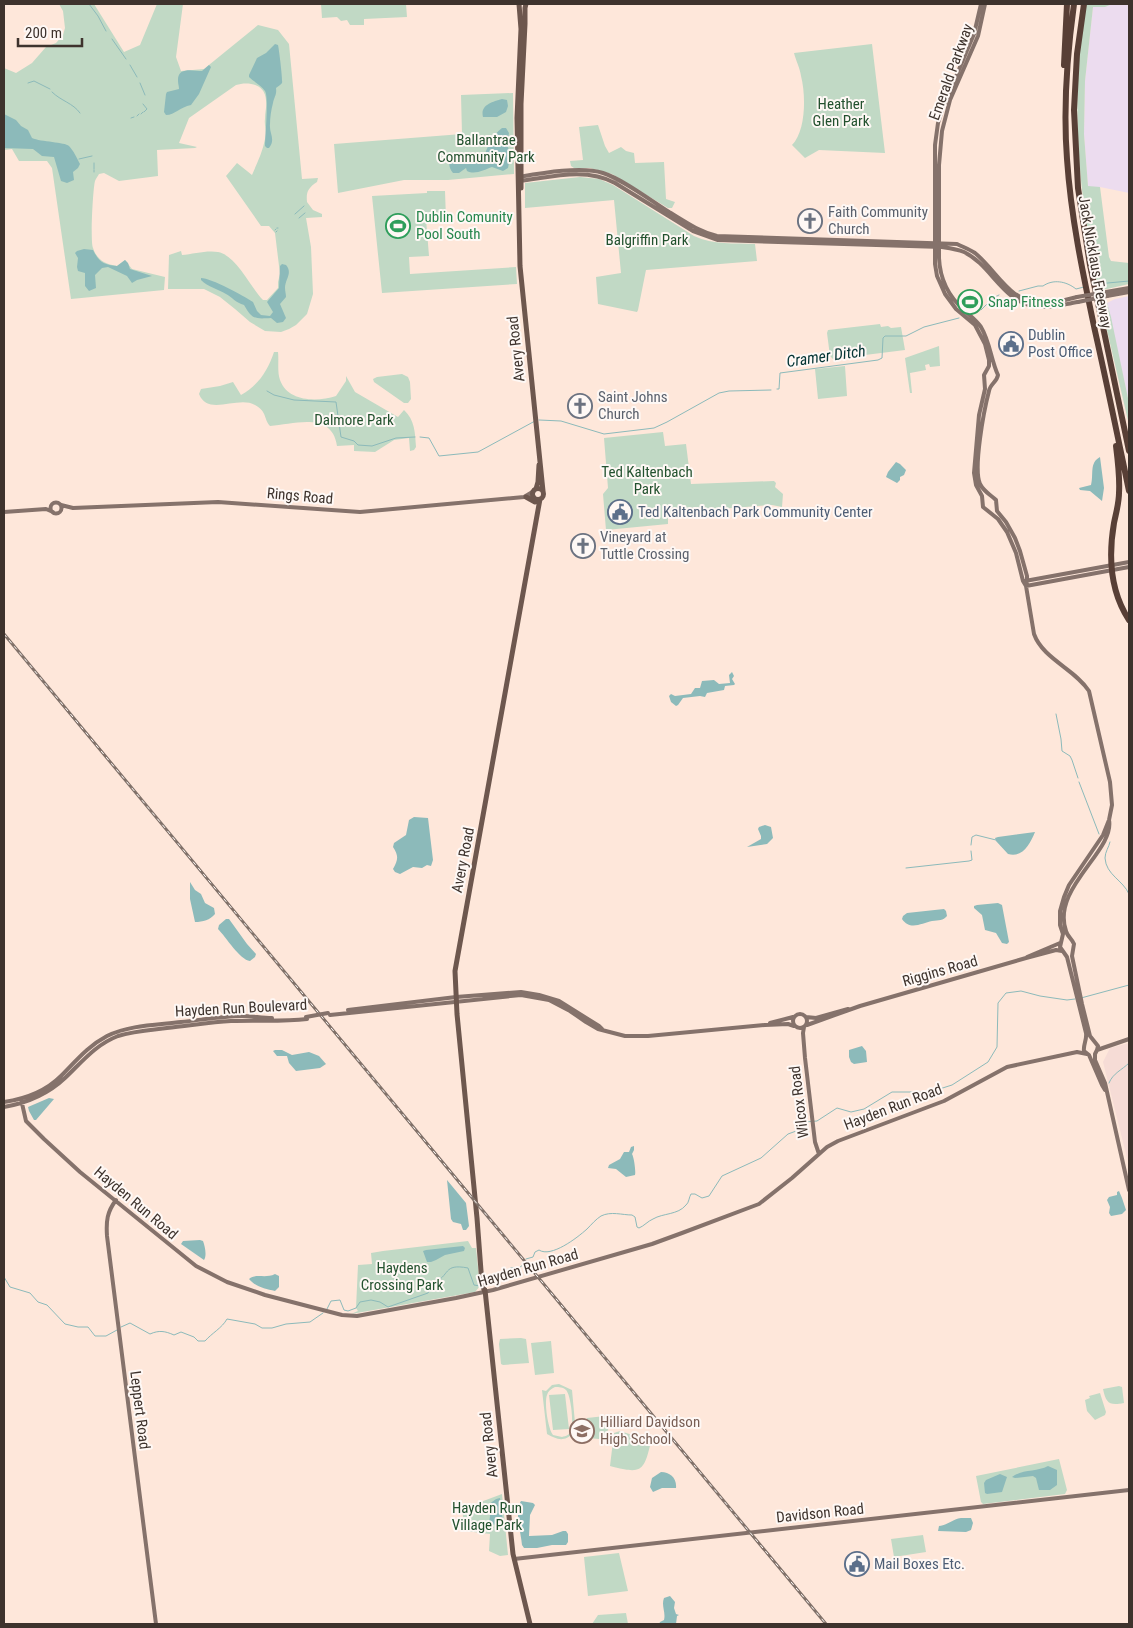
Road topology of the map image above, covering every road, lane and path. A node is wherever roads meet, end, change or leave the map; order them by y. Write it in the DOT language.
graph roads {
  1 [pos="520,4"];
  2 [pos="525,4"];
  3 [pos="981,4"];
  4 [pos="985,4"];
  5 [pos="1067,4"];
  6 [pos="1084,4"];
  7 [pos="1074,5"];
  8 [pos="1067,158"];
  9 [pos="520,179"];
  10 [pos="937,245"];
  11 [pos="1129,288"];
  12 [pos="1129,292"];
  13 [pos="1106,294"];
  14 [pos="1110,362"];
  15 [pos="987,370"];
  16 [pos="996,371"];
  17 [pos="984,379"];
  18 [pos="995,382"];
  19 [pos="1112,412"];
  20 [pos="1129,432"];
  21 [pos="1129,451"];
  22 [pos="540,464"];
  23 [pos="543,491"];
  24 [pos="1129,491"];
  25 [pos="533,496"];
  26 [pos="990,496"];
  27 [pos="983,502"];
  28 [pos="52,505"];
  29 [pos="61,505"];
  30 [pos="996,507"];
  31 [pos="73,508"];
  32 [pos="35,509"];
  33 [pos="990,511"];
  34 [pos="4,512"];
  35 [pos="53,512"];
  36 [pos="61,512"];
  37 [pos="1129,562"];
  38 [pos="1111,568"];
  39 [pos="1129,568"];
  40 [pos="1089,575"];
  41 [pos="1025,581"];
  42 [pos="1113,582"];
  43 [pos="1026,586"];
  44 [pos="1129,620"];
  45 [pos="1109,820"];
  46 [pos="1071,939"];
  47 [pos="1061,942"];
  48 [pos="1073,950"];
  49 [pos="1063,952"];
  50 [pos="1026,958"];
  51 [pos="1077,990"];
  52 [pos="456,1000"];
  53 [pos="1080,1005"];
  54 [pos="860,1006"];
  55 [pos="806,1016"];
  56 [pos="794,1018"];
  57 [pos="765,1025"];
  58 [pos="806,1026"];
  59 [pos="796,1027"];
  60 [pos="1129,1039"];
  61 [pos="1094,1042"];
  62 [pos="1085,1044"];
  63 [pos="1109,1045"];
  64 [pos="804,1046"];
  65 [pos="1096,1052"];
  66 [pos="1070,1054"];
  67 [pos="1088,1054"];
  68 [pos="1105,1090"];
  69 [pos="21,1101"];
  70 [pos="4,1102"];
  71 [pos="4,1107"];
  72 [pos="819,1154"];
  73 [pos="1129,1190"];
  74 [pos="116,1200"];
  75 [pos="485,1292"];
  76 [pos="1129,1490"];
  77 [pos="514,1558"];
  78 [pos="156,1624"];
  79 [pos="530,1624"];
  1 -- 2 [label="main road"];
  1 -- 9 [label="main road, Avery Road"];
  2 -- 9 [label="main road, Avery Road"];
  3 -- 10 [label="main road, Emerald Parkway"];
  4 -- 10 [label="main road, Emerald Parkway"];
  5 -- 8 [label="highway"];
  6 -- 14 [label="highway, Jack Nicklaus Freeway"];
  7 -- 8 [label="highway, Jack Nicklaus Freeway"];
  8 -- 19 [label="highway, Jack Nicklaus Freeway"];
  9 -- 10 [label="main road"];
  9 -- 22 [label="main road, Avery Road"];
  10 -- 13 [label="main road, bridge"];
  10 -- 15 [label="main road, Emerald Parkway"];
  10 -- 16 [label="main road, Emerald Parkway"];
  11 -- 13 [label="main road"];
  12 -- 13 [label="main road"];
  14 -- 20 [label="highway"];
  14 -- 21 [label="highway, Jack Nicklaus Freeway"];
  15 -- 16 [label="main road"];
  15 -- 17 [label="main road"];
  16 -- 18 [label="main road"];
  17 -- 18 [label="main road"];
  17 -- 27 [label="main road"];
  18 -- 26 [label="main road"];
  19 -- 24 [label="highway, Jack Nicklaus Freeway"];
  19 -- 38 [label="highway"];
  22 -- 23 [label="main road, Avery Road"];
  22 -- 25 [label="main road, Avery Road"];
  23 -- 25 [label="main road"];
  23 -- 25 [label="main road"];
  25 -- 31 [label="main road, Rings Road"];
  25 -- 52 [label="main road, Avery Road"];
  26 -- 27 [label="main road"];
  26 -- 30 [label="main road"];
  27 -- 33 [label="main road"];
  28 -- 29 [label="main road"];
  28 -- 32 [label="main road"];
  28 -- 35 [label="main road"];
  29 -- 31 [label="main road, Rings Road"];
  29 -- 36 [label="main road"];
  30 -- 33 [label="main road"];
  30 -- 41 [label="main road"];
  31 -- 36 [label="main road, Rings Road"];
  32 -- 34 [label="main road"];
  32 -- 35 [label="main road"];
  33 -- 41 [label="main road"];
  35 -- 36 [label="main road"];
  37 -- 38 [label="main road"];
  38 -- 39 [label="main road"];
  38 -- 40 [label="main road"];
  38 -- 41 [label="main road"];
  38 -- 42 [label="highway"];
  40 -- 42 [label="main road"];
  40 -- 43 [label="main road"];
  41 -- 43 [label="main road"];
  42 -- 44 [label="highway"];
  43 -- 45 [label="main road"];
  45 -- 46 [label="main road"];
  45 -- 47 [label="main road"];
  46 -- 47 [label="main road"];
  46 -- 48 [label="main road"];
  47 -- 49 [label="main road"];
  47 -- 50 [label="main road, Riggins Road"];
  48 -- 49 [label="main road"];
  48 -- 51 [label="main road"];
  49 -- 50 [label="main road, Riggins Road"];
  49 -- 51 [label="main road"];
  50 -- 54 [label="main road, Riggins Road"];
  51 -- 53 [label="main road"];
  52 -- 57 [label="main road"];
  52 -- 69 [label="main road, Hayden Run Boulevard, bridge"];
  52 -- 75 [label="main road, Avery Road"];
  53 -- 61 [label="main road"];
  53 -- 62 [label="main road"];
  54 -- 55 [label="main road, Riggins Road"];
  54 -- 58 [label="main road, Riggins Road"];
  55 -- 56 [label="main road"];
  55 -- 58 [label="main road"];
  56 -- 57 [label="main road"];
  56 -- 59 [label="main road"];
  57 -- 59 [label="main road"];
  58 -- 59 [label="main road"];
  58 -- 64 [label="main road, Wilcox Road"];
  59 -- 64 [label="main road, Wilcox Road"];
  60 -- 63 [label="main road"];
  61 -- 62 [label="main road"];
  61 -- 63 [label="main road"];
  61 -- 65 [label="main road"];
  62 -- 66 [label="main road, Hayden Run Road"];
  62 -- 67 [label="main road"];
  63 -- 65 [label="main road"];
  64 -- 72 [label="main road, Wilcox Road"];
  65 -- 67 [label="main road"];
  65 -- 68 [label="main road"];
  66 -- 67 [label="main road, Hayden Run Road"];
  66 -- 72 [label="main road, Hayden Run Road"];
  67 -- 68 [label="main road"];
  68 -- 73 [label="main road"];
  69 -- 70 [label="main road"];
  69 -- 71 [label="main road"];
  69 -- 74 [label="main road, Hayden Run Road"];
  72 -- 75 [label="main road, Hayden Run Road"];
  74 -- 75 [label="main road, Hayden Run Road"];
  74 -- 78 [label="main road, Leppert Road"];
  75 -- 77 [label="main road, Avery Road"];
  76 -- 77 [label="main road, Davidson Road"];
  77 -- 79 [label="main road, Avery Road"];
}
